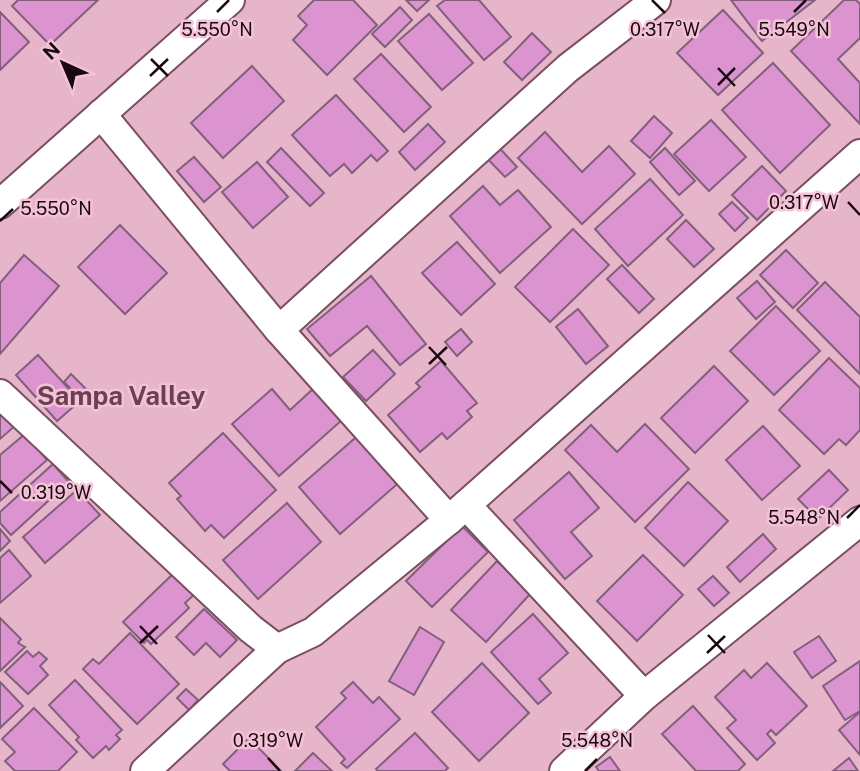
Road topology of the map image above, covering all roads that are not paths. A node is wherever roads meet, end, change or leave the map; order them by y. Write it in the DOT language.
graph roads {
  1 [pos="230,0"];
  2 [pos="656,0"];
  3 [pos="101,114"];
  4 [pos="860,154"];
  5 [pos="0,204"];
  6 [pos="279,330"];
  7 [pos="0,394"];
  8 [pos="458,512"];
  9 [pos="860,521"];
  10 [pos="277,649"];
  11 [pos="644,696"];
  12 [pos="145,771"];
  13 [pos="564,771"];
  1 -- 3 [label="street"];
  2 -- 6 [label="street"];
  3 -- 5 [label="street"];
  3 -- 6 [label="street"];
  4 -- 8 [label="street"];
  6 -- 8 [label="street"];
  7 -- 10 [label="street"];
  8 -- 10 [label="street"];
  8 -- 11 [label="street"];
  9 -- 11 [label="street"];
  10 -- 12 [label="street"];
  11 -- 13 [label="street"];
}
